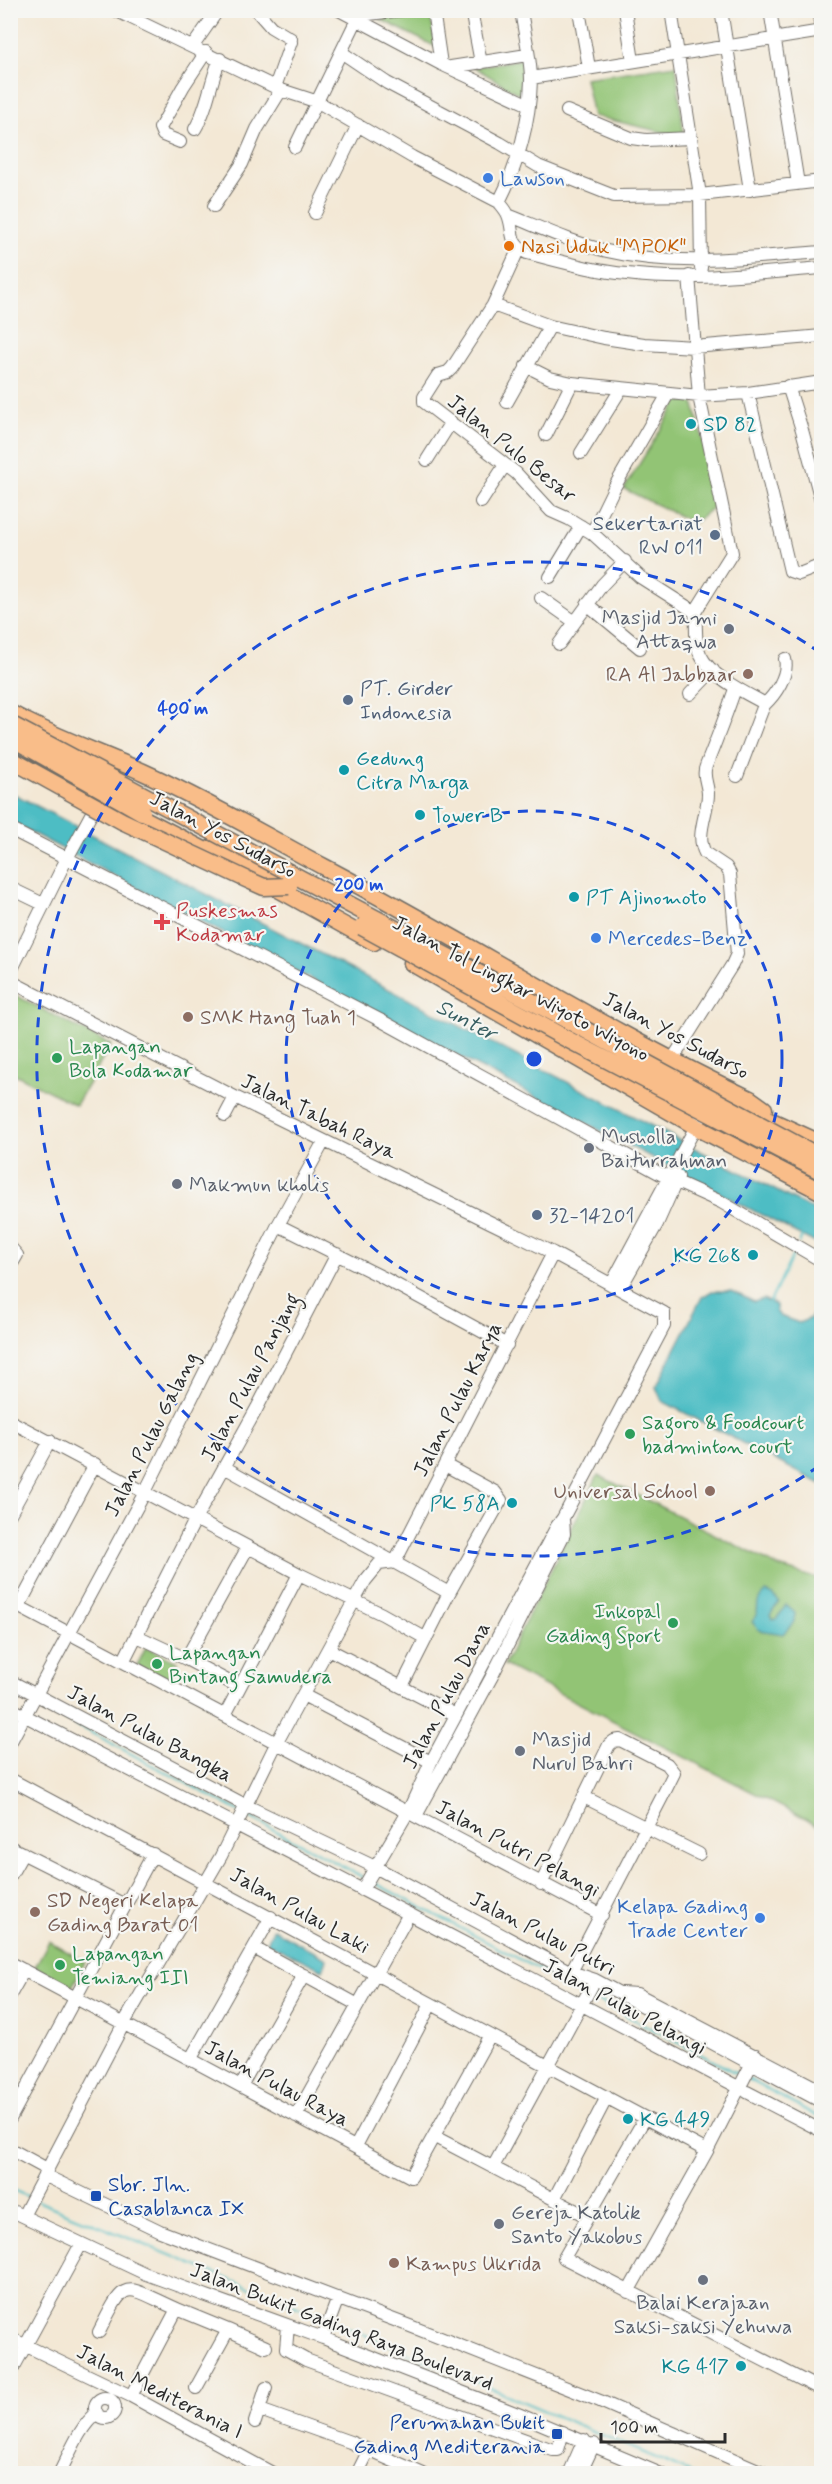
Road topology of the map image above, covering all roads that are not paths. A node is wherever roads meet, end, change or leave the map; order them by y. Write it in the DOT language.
graph roads {
  1 [pos="115,10"];
  2 [pos="150,10"];
  3 [pos="218,10"];
  4 [pos="256,10"];
  5 [pos="339,10"];
  6 [pos="433,10"];
  7 [pos="471,10"];
  8 [pos="520,10"];
  9 [pos="579,10"];
  10 [pos="625,10"];
  11 [pos="671,10"];
  12 [pos="721,10"];
  13 [pos="770,10"];
  14 [pos="818,10"];
  15 [pos="399,11"];
  16 [pos="358,15"];
  17 [pos="144,23"];
  18 [pos="821,32"];
  19 [pos="775,39"];
  20 [pos="193,46"];
  21 [pos="727,47"];
  22 [pos="206,52"];
  23 [pos="341,52"];
  24 [pos="677,54"];
  25 [pos="527,55"];
  26 [pos="220,59"];
  27 [pos="633,61"];
  28 [pos="481,63"];
  29 [pos="445,66"];
  30 [pos="589,68"];
  31 [pos="531,78"];
  32 [pos="278,88"];
  33 [pos="318,102"];
  34 [pos="529,105"];
  35 [pos="567,111"];
  36 [pos="358,125"];
  37 [pos="195,129"];
  38 [pos="692,138"];
  39 [pos="180,142"];
  40 [pos="296,147"];
  41 [pos="518,155"];
  42 [pos="822,182"];
  43 [pos="798,184"];
  44 [pos="750,190"];
  45 [pos="700,195"];
  46 [pos="500,202"];
  47 [pos="214,206"];
  48 [pos="315,213"];
  49 [pos="508,215"];
  50 [pos="519,248"];
  51 [pos="822,252"];
  52 [pos="701,261"];
  53 [pos="822,268"];
  54 [pos="695,276"];
  55 [pos="493,305"];
  56 [pos="550,326"];
  57 [pos="822,336"];
  58 [pos="694,347"];
  59 [pos="526,366"];
  60 [pos="822,382"];
  61 [pos="572,383"];
  62 [pos="788,386"];
  63 [pos="621,389"];
  64 [pos="748,393"];
  65 [pos="668,394"];
  66 [pos="699,396"];
  67 [pos="507,402"];
  68 [pos="451,422"];
  69 [pos="546,435"];
  70 [pos="581,453"];
  71 [pos="427,460"];
  72 [pos="505,465"];
  73 [pos="481,502"];
  74 [pos="822,504"];
  75 [pos="580,526"];
  76 [pos="592,533"];
  77 [pos="625,561"];
  78 [pos="822,566"];
  79 [pos="550,577"];
  80 [pos="541,598"];
  81 [pos="587,604"];
  82 [pos="695,612"];
  83 [pos="575,622"];
  84 [pos="559,644"];
  85 [pos="640,648"];
  86 [pos="785,659"];
  87 [pos="713,670"];
  88 [pos="735,689"];
  89 [pos="690,694"];
  90 [pos="764,705"];
  91 [pos="10,713"];
  92 [pos="10,724"];
  93 [pos="39,729"];
  94 [pos="10,737"];
  95 [pos="54,739"];
  96 [pos="10,746"];
  97 [pos="10,759"];
  98 [pos="44,760"];
  99 [pos="121,763"];
  100 [pos="737,776"];
  101 [pos="141,785"];
  102 [pos="101,796"];
  103 [pos="134,809"];
  104 [pos="10,829"];
  105 [pos="68,857"];
  106 [pos="289,886"];
  107 [pos="10,888"];
  108 [pos="43,904"];
  109 [pos="10,973"];
  110 [pos="10,981"];
  111 [pos="550,992"];
  112 [pos="557,1011"];
  113 [pos="612,1044"];
  114 [pos="679,1067"];
  115 [pos="718,1095"];
  116 [pos="235,1097"];
  117 [pos="225,1116"];
  118 [pos="782,1124"];
  119 [pos="697,1135"];
  120 [pos="324,1141"];
  121 [pos="822,1144"];
  122 [pos="822,1158"];
  123 [pos="766,1162"];
  124 [pos="822,1172"];
  125 [pos="674,1177"];
  126 [pos="822,1192"];
  127 [pos="278,1225"];
  128 [pos="10,1247"];
  129 [pos="553,1253"];
  130 [pos="337,1254"];
  131 [pos="822,1261"];
  132 [pos="10,1267"];
  133 [pos="617,1283"];
  134 [pos="507,1344"];
  135 [pos="10,1421"];
  136 [pos="50,1441"];
  137 [pos="95,1464"];
  138 [pos="445,1465"];
  139 [pos="224,1467"];
  140 [pos="146,1492"];
  141 [pos="10,1514"];
  142 [pos="196,1518"];
  143 [pos="563,1518"];
  144 [pos="248,1547"];
  145 [pos="395,1563"];
  146 [pos="299,1574"];
  147 [pos="449,1593"];
  148 [pos="354,1601"];
  149 [pos="15,1604"];
  150 [pos="68,1632"];
  151 [pos="137,1636"];
  152 [pos="425,1638"];
  153 [pos="328,1649"];
  154 [pos="186,1659"];
  155 [pos="123,1662"];
  156 [pos="10,1681"];
  157 [pos="402,1686"];
  158 [pos="240,1687"];
  159 [pos="303,1695"];
  160 [pos="30,1704"];
  161 [pos="10,1708"];
  162 [pos="225,1715"];
  163 [pos="456,1715"];
  164 [pos="277,1742"];
  165 [pos="10,1743"];
  166 [pos="431,1762"];
  167 [pos="10,1779"];
  168 [pos="584,1797"];
  169 [pos="247,1807"];
  170 [pos="412,1814"];
  171 [pos="238,1824"];
  172 [pos="646,1826"];
  173 [pos="10,1847"];
  174 [pos="23,1854"];
  175 [pos="153,1854"];
  176 [pos="699,1854"];
  177 [pos="10,1876"];
  178 [pos="368,1879"];
  179 [pos="206,1881"];
  180 [pos="541,1884"];
  181 [pos="125,1905"];
  182 [pos="409,1914"];
  183 [pos="602,1915"];
  184 [pos="271,1917"];
  185 [pos="254,1948"];
  186 [pos="10,1963"];
  187 [pos="24,1970"];
  188 [pos="571,1972"];
  189 [pos="375,1974"];
  190 [pos="304,1975"];
  191 [pos="594,1983"];
  192 [pos="10,1995"];
  193 [pos="76,1998"];
  194 [pos="583,2003"];
  195 [pos="431,2004"];
  196 [pos="358,2005"];
  197 [pos="123,2023"];
  198 [pos="490,2035"];
  199 [pos="190,2060"];
  200 [pos="753,2062"];
  201 [pos="548,2066"];
  202 [pos="241,2086"];
  203 [pos="806,2087"];
  204 [pos="743,2088"];
  205 [pos="822,2091"];
  206 [pos="607,2097"];
  207 [pos="822,2102"];
  208 [pos="296,2116"];
  209 [pos="645,2118"];
  210 [pos="10,2119"];
  211 [pos="822,2131"];
  212 [pos="435,2137"];
  213 [pos="356,2146"];
  214 [pos="10,2149"];
  215 [pos="707,2151"];
  216 [pos="493,2167"];
  217 [pos="45,2172"];
  218 [pos="554,2199"];
  219 [pos="10,2210"];
  220 [pos="23,2216"];
  221 [pos="586,2216"];
  222 [pos="81,2244"];
  223 [pos="628,2292"];
  224 [pos="337,2302"];
  225 [pos="177,2309"];
  226 [pos="288,2326"];
  227 [pos="228,2330"];
  228 [pos="99,2332"];
  229 [pos="324,2334"];
  230 [pos="10,2338"];
  231 [pos="27,2345"];
  232 [pos="266,2347"];
  233 [pos="10,2374"];
  234 [pos="196,2388"];
  235 [pos="266,2388"];
  236 [pos="822,2390"];
  237 [pos="131,2396"];
  238 [pos="260,2410"];
  239 [pos="97,2413"];
  240 [pos="255,2422"];
  241 [pos="563,2432"];
  242 [pos="589,2442"];
  243 [pos="369,2450"];
  244 [pos="59,2474"];
  245 [pos="274,2474"];
  246 [pos="357,2474"];
  247 [pos="423,2474"];
  248 [pos="569,2474"];
  249 [pos="580,2474"];
  250 [pos="662,2474"];
  251 [pos="767,2474"];
  1 -- 17 [label="street"];
  2 -- 17 [label="street"];
  3 -- 20 [label="street"];
  4 -- 32 [label="street"];
  5 -- 16 [label="street"];
  6 -- 29 [label="street"];
  7 -- 28 [label="street"];
  8 -- 25 [label="street"];
  9 -- 30 [label="street"];
  10 -- 27 [label="street"];
  11 -- 24 [label="street"];
  12 -- 21 [label="street"];
  13 -- 19 [label="street"];
  14 -- 18 [label="street"];
  15 -- 16 [label="street"];
  16 -- 23 [label="street"];
  16 -- 29 [label="street"];
  17 -- 20 [label="street"];
  18 -- 19 [label="street"];
  19 -- 21 [label="street"];
  19 -- 43 [label="street"];
  20 -- 22 [label="street"];
  21 -- 24 [label="street"];
  21 -- 44 [label="street"];
  22 -- 26 [label="street"];
  22 -- 39 [label="street"];
  23 -- 33 [label="street"];
  23 -- 41 [label="street"];
  24 -- 27 [label="street"];
  24 -- 38 [label="street"];
  25 -- 28 [label="street"];
  25 -- 31 [label="street"];
  26 -- 32 [label="street"];
  26 -- 37 [label="street"];
  27 -- 30 [label="street"];
  28 -- 29 [label="street"];
  29 -- 34 [label="street"];
  30 -- 31 [label="street"];
  31 -- 34 [label="street"];
  32 -- 33 [label="street"];
  32 -- 47 [label="street"];
  33 -- 36 [label="street"];
  33 -- 40 [label="street"];
  34 -- 41 [label="street"];
  35 -- 38 [label="street"];
  36 -- 46 [label="street"];
  36 -- 48 [label="street"];
  38 -- 45 [label="street"];
  41 -- 45 [label="street"];
  41 -- 46 [label="street"];
  42 -- 43 [label="street"];
  43 -- 44 [label="street"];
  44 -- 45 [label="street"];
  45 -- 52 [label="street"];
  46 -- 49 [label="street"];
  49 -- 50 [label="street"];
  49 -- 52 [label="street"];
  50 -- 54 [label="street"];
  50 -- 55 [label="street"];
  51 -- 52 [label="street"];
  52 -- 54 [label="street"];
  53 -- 54 [label="street"];
  54 -- 58 [label="street"];
  55 -- 56 [label="street"];
  55 -- 68 [label="street, Jalan Pulo Besar"];
  56 -- 58 [label="street"];
  56 -- 59 [label="street"];
  57 -- 58 [label="street"];
  58 -- 66 [label="street"];
  59 -- 61 [label="street"];
  59 -- 67 [label="street"];
  60 -- 62 [label="street"];
  61 -- 63 [label="street"];
  61 -- 69 [label="street"];
  62 -- 64 [label="street"];
  62 -- 74 [label="street"];
  63 -- 65 [label="street"];
  63 -- 70 [label="street"];
  64 -- 66 [label="street"];
  64 -- 78 [label="street"];
  65 -- 66 [label="street"];
  65 -- 76 [label="street"];
  66 -- 82 [label="street"];
  68 -- 71 [label="street"];
  68 -- 72 [label="street, Jalan Pulo Besar"];
  72 -- 73 [label="street"];
  72 -- 75 [label="street, Jalan Pulo Besar"];
  75 -- 76 [label="street, Jalan Pulo Besar"];
  75 -- 79 [label="street"];
  76 -- 77 [label="street, Jalan Pulo Besar"];
  77 -- 81 [label="street"];
  77 -- 82 [label="street, Jalan Pulo Besar"];
  80 -- 83 [label="street"];
  81 -- 83 [label="street"];
  81 -- 85 [label="street"];
  82 -- 87 [label="street"];
  83 -- 84 [label="street"];
  86 -- 90 [label="street"];
  87 -- 88 [label="street"];
  87 -- 89 [label="street"];
  88 -- 90 [label="street"];
  88 -- 114 [label="street"];
  90 -- 100 [label="street"];
  91 -- 93 [label="highway, Jalan Yos Sudarso"];
  92 -- 113 [label="highway, Jalan Tol Lingkar Wiyoto Wiyono, bridge"];
  93 -- 95 [label="highway, Jalan Yos Sudarso"];
  93 -- 99 [label="highway, Jalan Yos Sudarso"];
  94 -- 106 [label="highway, Jalan Tol Lingkar Wiyoto Wiyono, bridge"];
  95 -- 98 [label="highway"];
  95 -- 101 [label="highway, Jalan Yos Sudarso"];
  96 -- 102 [label="highway, Jalan Yos Sudarso"];
  97 -- 106 [label="highway, bridge"];
  99 -- 111 [label="highway, Jalan Yos Sudarso"];
  99 -- 113 [label="highway"];
  101 -- 103 [label="highway"];
  101 -- 112 [label="highway, Jalan Yos Sudarso"];
  102 -- 105 [label="street"];
  102 -- 119 [label="highway, Jalan Yos Sudarso"];
  104 -- 105 [label="street"];
  105 -- 108 [label="street"];
  105 -- 125 [label="street"];
  106 -- 124 [label="highway, Jalan Tol Lingkar Wiyoto Wiyono, bridge"];
  107 -- 108 [label="street"];
  108 -- 109 [label="street"];
  110 -- 116 [label="street, Jalan Tabah Raya"];
  111 -- 112 [label="highway"];
  111 -- 114 [label="highway, Jalan Yos Sudarso"];
  112 -- 114 [label="highway, Jalan Yos Sudarso"];
  113 -- 122 [label="highway, Jalan Tol Lingkar Wiyoto Wiyono, bridge"];
  114 -- 115 [label="highway, Jalan Yos Sudarso"];
  114 -- 118 [label="highway, Jalan Yos Sudarso"];
  115 -- 118 [label="highway, Jalan Yos Sudarso"];
  115 -- 119 [label="street"];
  116 -- 117 [label="street"];
  116 -- 120 [label="street, Jalan Tabah Raya"];
  118 -- 121 [label="highway, Jalan Yos Sudarso"];
  118 -- 123 [label="highway"];
  119 -- 123 [label="highway, Jalan Yos Sudarso"];
  119 -- 125 [label="street"];
  120 -- 127 [label="street, Jalan Pulau Galang"];
  120 -- 129 [label="street, Jalan Tabah Raya"];
  123 -- 126 [label="highway, Jalan Yos Sudarso"];
  125 -- 131 [label="street"];
  125 -- 133 [label="street"];
  127 -- 130 [label="street"];
  127 -- 140 [label="street, Jalan Pulau Galang"];
  128 -- 132 [label="street"];
  129 -- 133 [label="street, Jalan Tabah Raya"];
  129 -- 134 [label="street, Jalan Pulau Karya"];
  130 -- 134 [label="street"];
  130 -- 139 [label="street, Jalan Pulau Panjang"];
  133 -- 143 [label="street, Jalan Pulau Dana"];
  134 -- 138 [label="street, Jalan Pulau Karya"];
  135 -- 136 [label="street"];
  136 -- 137 [label="street"];
  136 -- 141 [label="street"];
  137 -- 140 [label="street"];
  137 -- 149 [label="street"];
  138 -- 145 [label="street, Jalan Pulau Karya"];
  138 -- 147 [label="street"];
  139 -- 142 [label="street, Jalan Pulau Panjang"];
  139 -- 145 [label="street"];
  140 -- 142 [label="street"];
  140 -- 150 [label="street, Jalan Pulau Galang"];
  142 -- 144 [label="street"];
  142 -- 151 [label="street, Jalan Pulau Panjang"];
  143 -- 163 [label="street, Jalan Pulau Dana"];
  143 -- 170 [label="street, Jalan Pulau Dana"];
  144 -- 146 [label="street"];
  144 -- 154 [label="street"];
  145 -- 147 [label="street"];
  145 -- 148 [label="street"];
  146 -- 148 [label="street"];
  146 -- 158 [label="street"];
  147 -- 152 [label="street"];
  148 -- 152 [label="street"];
  148 -- 153 [label="street"];
  149 -- 150 [label="street, Jalan Putri Pelangi"];
  150 -- 155 [label="street, Jalan Putri Pelangi"];
  150 -- 160 [label="street, Jalan Pulau Galang"];
  151 -- 154 [label="street"];
  151 -- 155 [label="street, Jalan Pulau Panjang"];
  152 -- 157 [label="street"];
  153 -- 157 [label="street"];
  153 -- 159 [label="street"];
  154 -- 158 [label="street"];
  155 -- 162 [label="street, Jalan Putri Pelangi"];
  156 -- 160 [label="street"];
  157 -- 163 [label="street"];
  158 -- 162 [label="street"];
  159 -- 164 [label="street"];
  159 -- 166 [label="street"];
  160 -- 161 [label="street"];
  160 -- 165 [label="street, Jalan Pulau Galang"];
  160 -- 169 [label="street, Jalan Pulau Bangka"];
  160 -- 171 [label="street, Jalan Pulau Bangka"];
  162 -- 164 [label="street, Jalan Putri Pelangi"];
  163 -- 166 [label="street, Jalan Pulau Dana"];
  164 -- 169 [label="street"];
  164 -- 170 [label="street, Jalan Putri Pelangi"];
  166 -- 170 [label="street, Jalan Pulau Dana"];
  167 -- 175 [label="street, Jalan Pulau Laki"];
  168 -- 172 [label="street"];
  168 -- 172 [label="street"];
  168 -- 180 [label="street"];
  169 -- 171 [label="street"];
  169 -- 178 [label="street, Jalan Pulau Putri"];
  170 -- 178 [label="street, Jalan Pulau Dana"];
  170 -- 180 [label="street, Jalan Putri Pelangi"];
  171 -- 178 [label="street, Jalan Pulau Pelangi"];
  171 -- 179 [label="street"];
  172 -- 176 [label="street"];
  172 -- 183 [label="street"];
  173 -- 174 [label="street"];
  174 -- 177 [label="street"];
  174 -- 181 [label="street"];
  175 -- 179 [label="street, Jalan Pulau Laki"];
  175 -- 181 [label="street"];
  178 -- 182 [label="street, Jalan Pulau Pelangi"];
  178 -- 188 [label="street, Jalan Pulau Putri"];
  179 -- 184 [label="street, Jalan Pulau Laki"];
  179 -- 197 [label="street"];
  180 -- 183 [label="street, Jalan Putri Pelangi"];
  181 -- 193 [label="street"];
  182 -- 189 [label="street"];
  182 -- 194 [label="street, Jalan Pulau Pelangi"];
  183 -- 188 [label="street"];
  184 -- 185 [label="street"];
  184 -- 189 [label="street, Jalan Pulau Laki"];
  185 -- 190 [label="street"];
  185 -- 199 [label="street"];
  186 -- 187 [label="street, Jalan Pulau Raya"];
  187 -- 192 [label="street"];
  187 -- 193 [label="street, Jalan Pulau Raya"];
  188 -- 191 [label="street, Jalan Pulau Putri"];
  189 -- 195 [label="street, Jalan Pulau Laki"];
  189 -- 196 [label="street"];
  190 -- 196 [label="street"];
  190 -- 202 [label="street"];
  191 -- 194 [label="street"];
  191 -- 200 [label="street, Jalan Pulau Putri"];
  193 -- 197 [label="street, Jalan Pulau Raya"];
  193 -- 210 [label="street"];
  194 -- 201 [label="street"];
  194 -- 204 [label="street, Jalan Pulau Pelangi"];
  195 -- 198 [label="street, Jalan Pulau Laki"];
  195 -- 213 [label="street"];
  196 -- 208 [label="street"];
  197 -- 199 [label="street, Jalan Pulau Raya"];
  197 -- 217 [label="street"];
  198 -- 201 [label="street, Jalan Pulau Laki"];
  198 -- 212 [label="street"];
  199 -- 202 [label="street, Jalan Pulau Raya"];
  200 -- 203 [label="street, Jalan Pulau Putri"];
  200 -- 204 [label="street"];
  201 -- 206 [label="street"];
  201 -- 216 [label="street"];
  202 -- 208 [label="street, Jalan Pulau Raya"];
  203 -- 205 [label="street, Jalan Pulau Putri"];
  203 -- 207 [label="street"];
  204 -- 211 [label="street, Jalan Pulau Pelangi"];
  204 -- 215 [label="street"];
  206 -- 209 [label="street"];
  206 -- 218 [label="street"];
  208 -- 213 [label="street, Jalan Pulau Raya"];
  209 -- 215 [label="street"];
  209 -- 221 [label="street"];
  212 -- 213 [label="street, Jalan Pulau Raya"];
  212 -- 216 [label="street"];
  214 -- 217 [label="street"];
  215 -- 223 [label="street"];
  216 -- 218 [label="street"];
  217 -- 220 [label="street"];
  217 -- 224 [label="street"];
  218 -- 221 [label="street"];
  219 -- 220 [label="street, Jalan Bukit Gading Raya Boulevard"];
  220 -- 222 [label="street, Jalan Bukit Gading Raya Boulevard"];
  221 -- 223 [label="street"];
  222 -- 226 [label="street, Jalan Bukit Gading Raya Boulevard"];
  222 -- 231 [label="street"];
  223 -- 236 [label="street"];
  224 -- 229 [label="street"];
  224 -- 251 [label="street"];
  225 -- 227 [label="street"];
  225 -- 228 [label="street"];
  225 -- 237 [label="street"];
  226 -- 229 [label="street, Jalan Bukit Gading Raya Boulevard"];
  226 -- 241 [label="street"];
  227 -- 232 [label="street"];
  227 -- 234 [label="street"];
  229 -- 241 [label="street, Jalan Bukit Gading Raya Boulevard"];
  230 -- 231 [label="street, Jalan Mediterania I"];
  231 -- 233 [label="street"];
  231 -- 237 [label="street, Jalan Mediterania I"];
  235 -- 238 [label="street"];
  237 -- 245 [label="street, Jalan Mediterania I"];
  238 -- 240 [label="street"];
  238 -- 243 [label="street"];
  239 -- 244 [label="street"];
  241 -- 242 [label="street, Jalan Bukit Gading Raya Boulevard"];
  242 -- 248 [label="street"];
  242 -- 249 [label="street"];
  242 -- 250 [label="street, Jalan Bukit Gading Raya Boulevard"];
  243 -- 246 [label="street"];
  243 -- 247 [label="street"];
}
